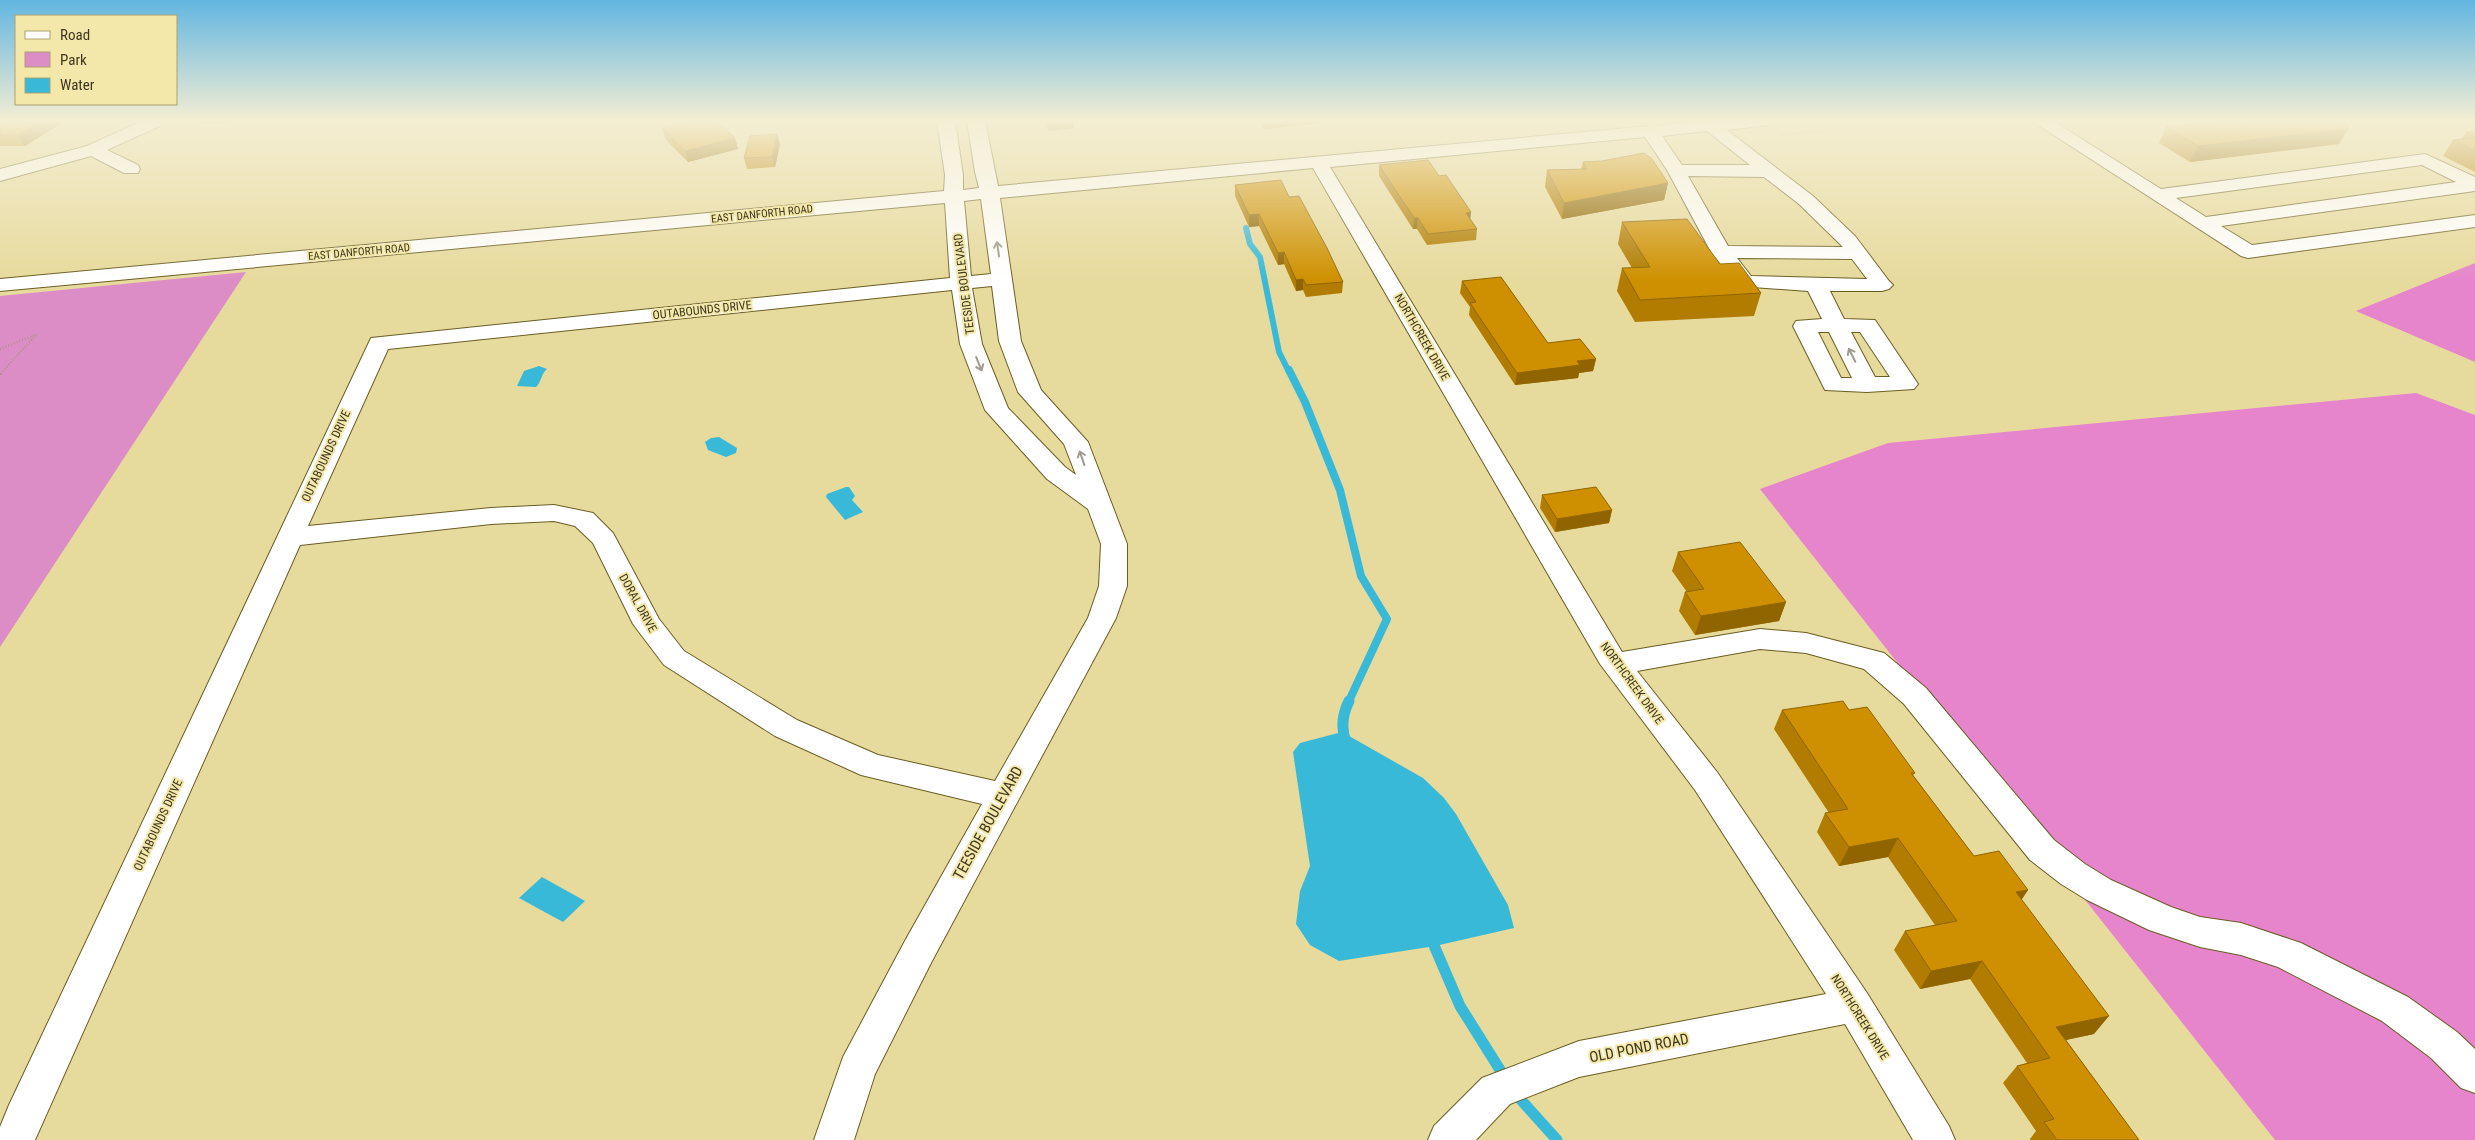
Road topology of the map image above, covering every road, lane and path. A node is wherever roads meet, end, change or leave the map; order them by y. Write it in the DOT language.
graph roads {
  1 [pos="954,174"];
  2 [pos="985,174"];
  3 [pos="1185,174"];
  4 [pos="1325,174"];
  5 [pos="1678,174"];
  6 [pos="1772,174"];
  7 [pos="2126,174"];
  8 [pos="2313,174"];
  9 [pos="2455,174"];
  10 [pos="2475,184"];
  11 [pos="990,192"];
  12 [pos="2157,194"];
  13 [pos="953,195"];
  14 [pos="2475,221"];
  15 [pos="2202,223"];
  16 [pos="1721,252"];
  17 [pos="1858,253"];
  18 [pos="1002,279"];
  19 [pos="962,283"];
  20 [pos="0,285"];
  21 [pos="1816,285"];
  22 [pos="1837,325"];
  23 [pos="0,349"];
  24 [pos="0,374"];
  25 [pos="1867,385"];
  26 [pos="1098,504"];
  27 [pos="290,537"];
  28 [pos="1615,664"];
  29 [pos="1004,796"];
  30 [pos="1854,1006"];
  31 [pos="2475,1075"];
  32 [pos="15,1140"];
  33 [pos="834,1140"];
  34 [pos="1448,1140"];
  35 [pos="1935,1140"];
  1 -- 13 [label="street, TEESIDE BOULEVARD"];
  2 -- 11 [label="street, TEESIDE BOULEVARD"];
  3 -- 11 [label="street, EAST DANFORTH ROAD"];
  4 -- 28 [label="street, NORTHCREEK DRIVE"];
  5 -- 16 [label="street"];
  6 -- 17 [label="street"];
  7 -- 12 [label="street"];
  8 -- 12 [label="street"];
  9 -- 10 [label="street"];
  10 -- 15 [label="street"];
  11 -- 13 [label="street, EAST DANFORTH ROAD"];
  18 -- 11 [label="street, TEESIDE BOULEVARD, one-way"];
  12 -- 15 [label="street"];
  13 -- 19 [label="street, TEESIDE BOULEVARD"];
  13 -- 20 [label="street, EAST DANFORTH ROAD"];
  14 -- 15 [label="street"];
  16 -- 17 [label="street"];
  16 -- 21 [label="street"];
  17 -- 21 [label="street"];
  18 -- 19 [label="street, OUTABOUNDS DRIVE"];
  26 -- 18 [label="street, TEESIDE BOULEVARD, one-way"];
  19 -- 26 [label="street, TEESIDE BOULEVARD, one-way"];
  19 -- 27 [label="street, OUTABOUNDS DRIVE"];
  21 -- 22 [label="street"];
  25 -- 22 [label="street, one-way"];
  22 -- 25 [label="street"];
  22 -- 25 [label="street"];
  23 -- 24 [label="path"];
  26 -- 29 [label="street, TEESIDE BOULEVARD"];
  27 -- 29 [label="street, DORAL DRIVE"];
  27 -- 32 [label="street, OUTABOUNDS DRIVE"];
  28 -- 30 [label="street, NORTHCREEK DRIVE"];
  28 -- 31 [label="street"];
  29 -- 33 [label="street, TEESIDE BOULEVARD"];
  30 -- 34 [label="street, OLD POND ROAD"];
  30 -- 35 [label="street, NORTHCREEK DRIVE"];
}
